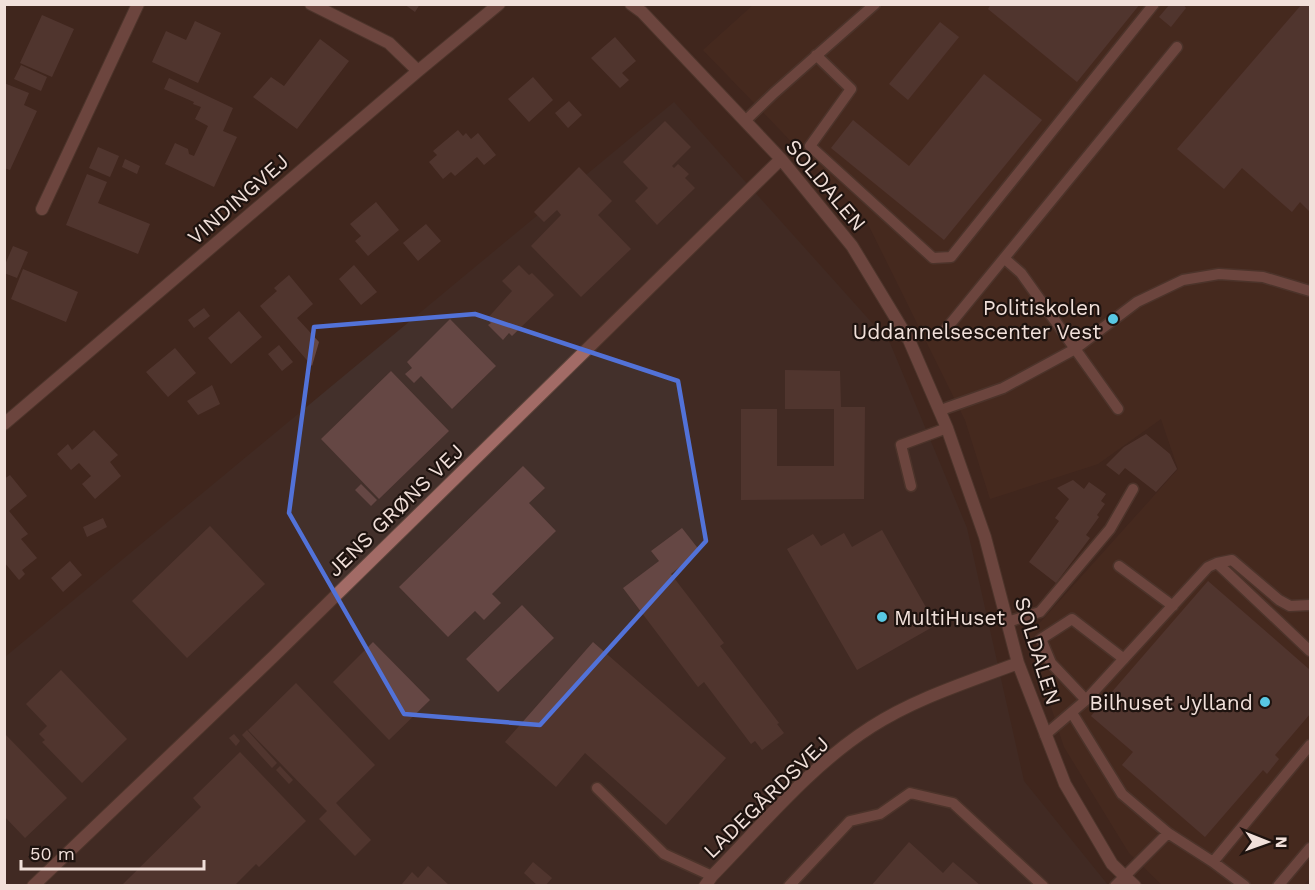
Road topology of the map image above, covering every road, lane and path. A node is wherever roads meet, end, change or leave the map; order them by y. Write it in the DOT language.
graph roads {
  1 [pos="138,4"];
  2 [pos="311,4"];
  3 [pos="499,4"];
  4 [pos="631,4"];
  5 [pos="875,4"];
  6 [pos="1154,4"];
  7 [pos="639,8"];
  8 [pos="1177,47"];
  9 [pos="816,55"];
  10 [pos="418,70"];
  11 [pos="745,121"];
  12 [pos="781,159"];
  13 [pos="42,209"];
  14 [pos="1005,259"];
  15 [pos="1311,291"];
  16 [pos="942,334"];
  17 [pos="1076,349"];
  18 [pos="1118,409"];
  19 [pos="941,410"];
  20 [pos="4,424"];
  21 [pos="947,428"];
  22 [pos="911,486"];
  23 [pos="1133,489"];
  24 [pos="1216,564"];
  25 [pos="1119,566"];
  26 [pos="1311,605"];
  27 [pos="1173,606"];
  28 [pos="1007,622"];
  29 [pos="1311,651"];
  30 [pos="1124,659"];
  31 [pos="1018,663"];
  32 [pos="1086,700"];
  33 [pos="1072,713"];
  34 [pos="1045,735"];
  35 [pos="1311,745"];
  36 [pos="597,788"];
  37 [pos="1168,833"];
  38 [pos="1311,848"];
  39 [pos="1213,862"];
  40 [pos="1125,876"];
  41 [pos="709,881"];
  42 [pos="33,885"];
  43 [pos="789,885"];
  44 [pos="1043,885"];
  45 [pos="1114,885"];
  46 [pos="1135,885"];
  47 [pos="1245,885"];
  48 [pos="1278,885"];
  1 -- 13 [label="street"];
  2 -- 10 [label="street"];
  3 -- 10 [label="street, VINDINGVEJ"];
  4 -- 7 [label="street, SOLDALEN"];
  5 -- 9 [label="lane"];
  6 -- 9 [label="lane"];
  7 -- 11 [label="street, SOLDALEN"];
  8 -- 14 [label="lane"];
  9 -- 11 [label="lane"];
  10 -- 20 [label="street, VINDINGVEJ"];
  11 -- 12 [label="street, SOLDALEN"];
  12 -- 19 [label="street, SOLDALEN"];
  12 -- 42 [label="street, JENS GRØNS VEJ"];
  14 -- 16 [label="lane"];
  14 -- 17 [label="lane"];
  15 -- 17 [label="lane"];
  17 -- 18 [label="lane"];
  17 -- 19 [label="lane"];
  19 -- 21 [label="street, SOLDALEN"];
  21 -- 22 [label="lane"];
  21 -- 28 [label="street, SOLDALEN"];
  23 -- 28 [label="lane"];
  24 -- 26 [label="lane"];
  24 -- 27 [label="lane"];
  24 -- 29 [label="lane"];
  25 -- 27 [label="lane"];
  27 -- 30 [label="lane"];
  28 -- 31 [label="street, SOLDALEN"];
  30 -- 32 [label="lane"];
  30 -- 32 [label="lane"];
  31 -- 34 [label="street, SOLDALEN"];
  31 -- 41 [label="street, LADEGÅRDSVEJ"];
  32 -- 33 [label="lane"];
  33 -- 34 [label="lane"];
  33 -- 37 [label="lane"];
  34 -- 40 [label="street, SOLDALEN"];
  35 -- 39 [label="lane"];
  36 -- 41 [label="lane"];
  37 -- 39 [label="lane"];
  37 -- 40 [label="lane"];
  38 -- 48 [label="lane"];
  39 -- 47 [label="lane"];
  40 -- 45 [label="lane"];
  40 -- 46 [label="street, SOLDALEN"];
  43 -- 44 [label="lane"];
}
